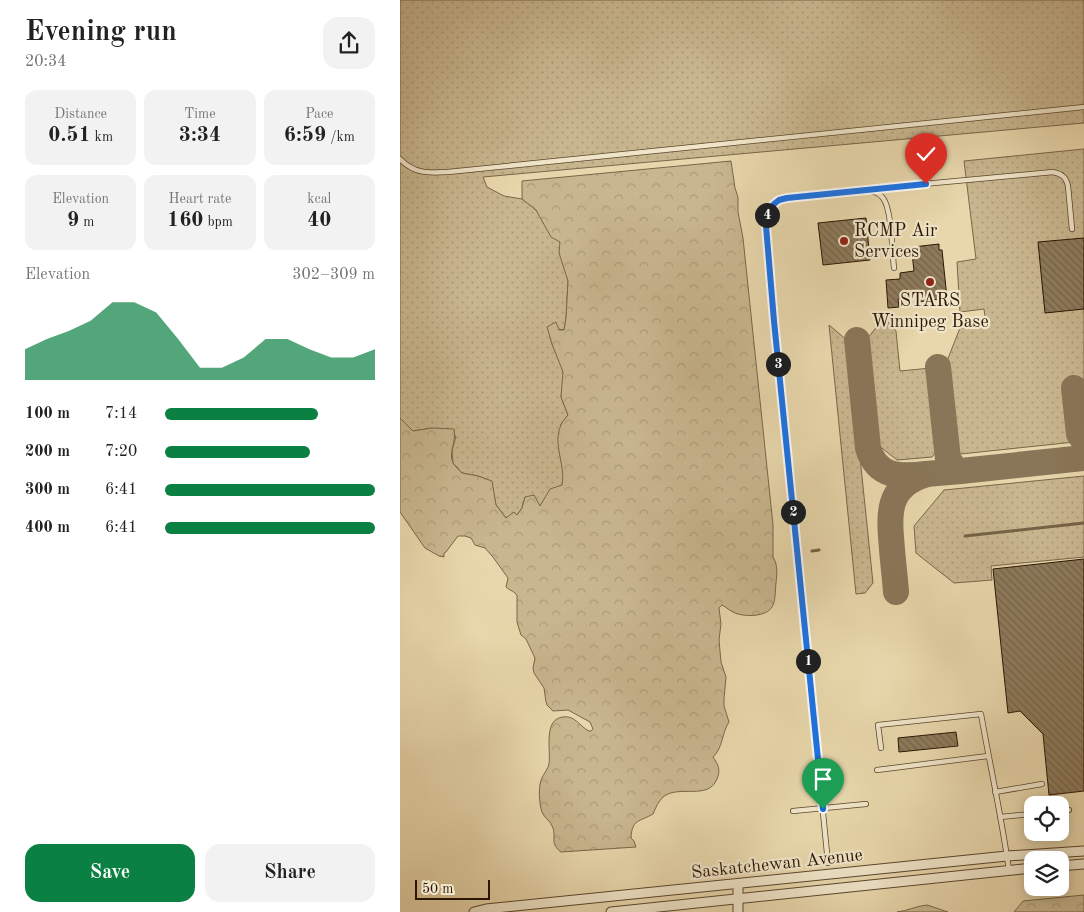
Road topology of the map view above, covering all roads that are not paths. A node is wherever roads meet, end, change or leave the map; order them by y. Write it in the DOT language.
graph roads {
  1 [pos="1084,107"];
  2 [pos="400,159"];
  3 [pos="862,190"];
  4 [pos="1072,229"];
  5 [pos="894,268"];
  6 [pos="881,748"];
  7 [pos="988,756"];
  8 [pos="877,770"];
  9 [pos="1042,784"];
  10 [pos="995,792"];
  11 [pos="866,804"];
  12 [pos="823,809"];
  13 [pos="793,811"];
  14 [pos="1024,815"];
  15 [pos="1000,817"];
  16 [pos="1084,851"];
  17 [pos="1008,856"];
  18 [pos="828,863"];
  19 [pos="1084,864"];
  20 [pos="1069,865"];
  21 [pos="1024,869"];
  22 [pos="1009,871"];
  23 [pos="738,884"];
  24 [pos="738,900"];
  25 [pos="474,912"];
  26 [pos="611,912"];
  27 [pos="738,912"];
  1 -- 2 [label="lane"];
  3 -- 4 [label="lane"];
  3 -- 5 [label="lane"];
  3 -- 12 [label="lane"];
  6 -- 7 [label="lane"];
  7 -- 8 [label="lane"];
  7 -- 10 [label="lane"];
  9 -- 10 [label="lane"];
  10 -- 15 [label="lane"];
  11 -- 12 [label="lane"];
  12 -- 13 [label="lane"];
  12 -- 18 [label="lane"];
  14 -- 15 [label="lane"];
  15 -- 17 [label="lane"];
  16 -- 17 [label="street, Saskatchewan Avenue"];
  17 -- 22 [label="lane"];
  17 -- 23 [label="street, Saskatchewan Avenue"];
  19 -- 20 [label="street"];
  21 -- 22 [label="street, Saskatchewan Avenue"];
  22 -- 24 [label="street, Saskatchewan Avenue"];
  23 -- 24 [label="street"];
  23 -- 25 [label="street, Saskatchewan Avenue"];
  24 -- 26 [label="street, Saskatchewan Avenue"];
  24 -- 27 [label="street"];
}
